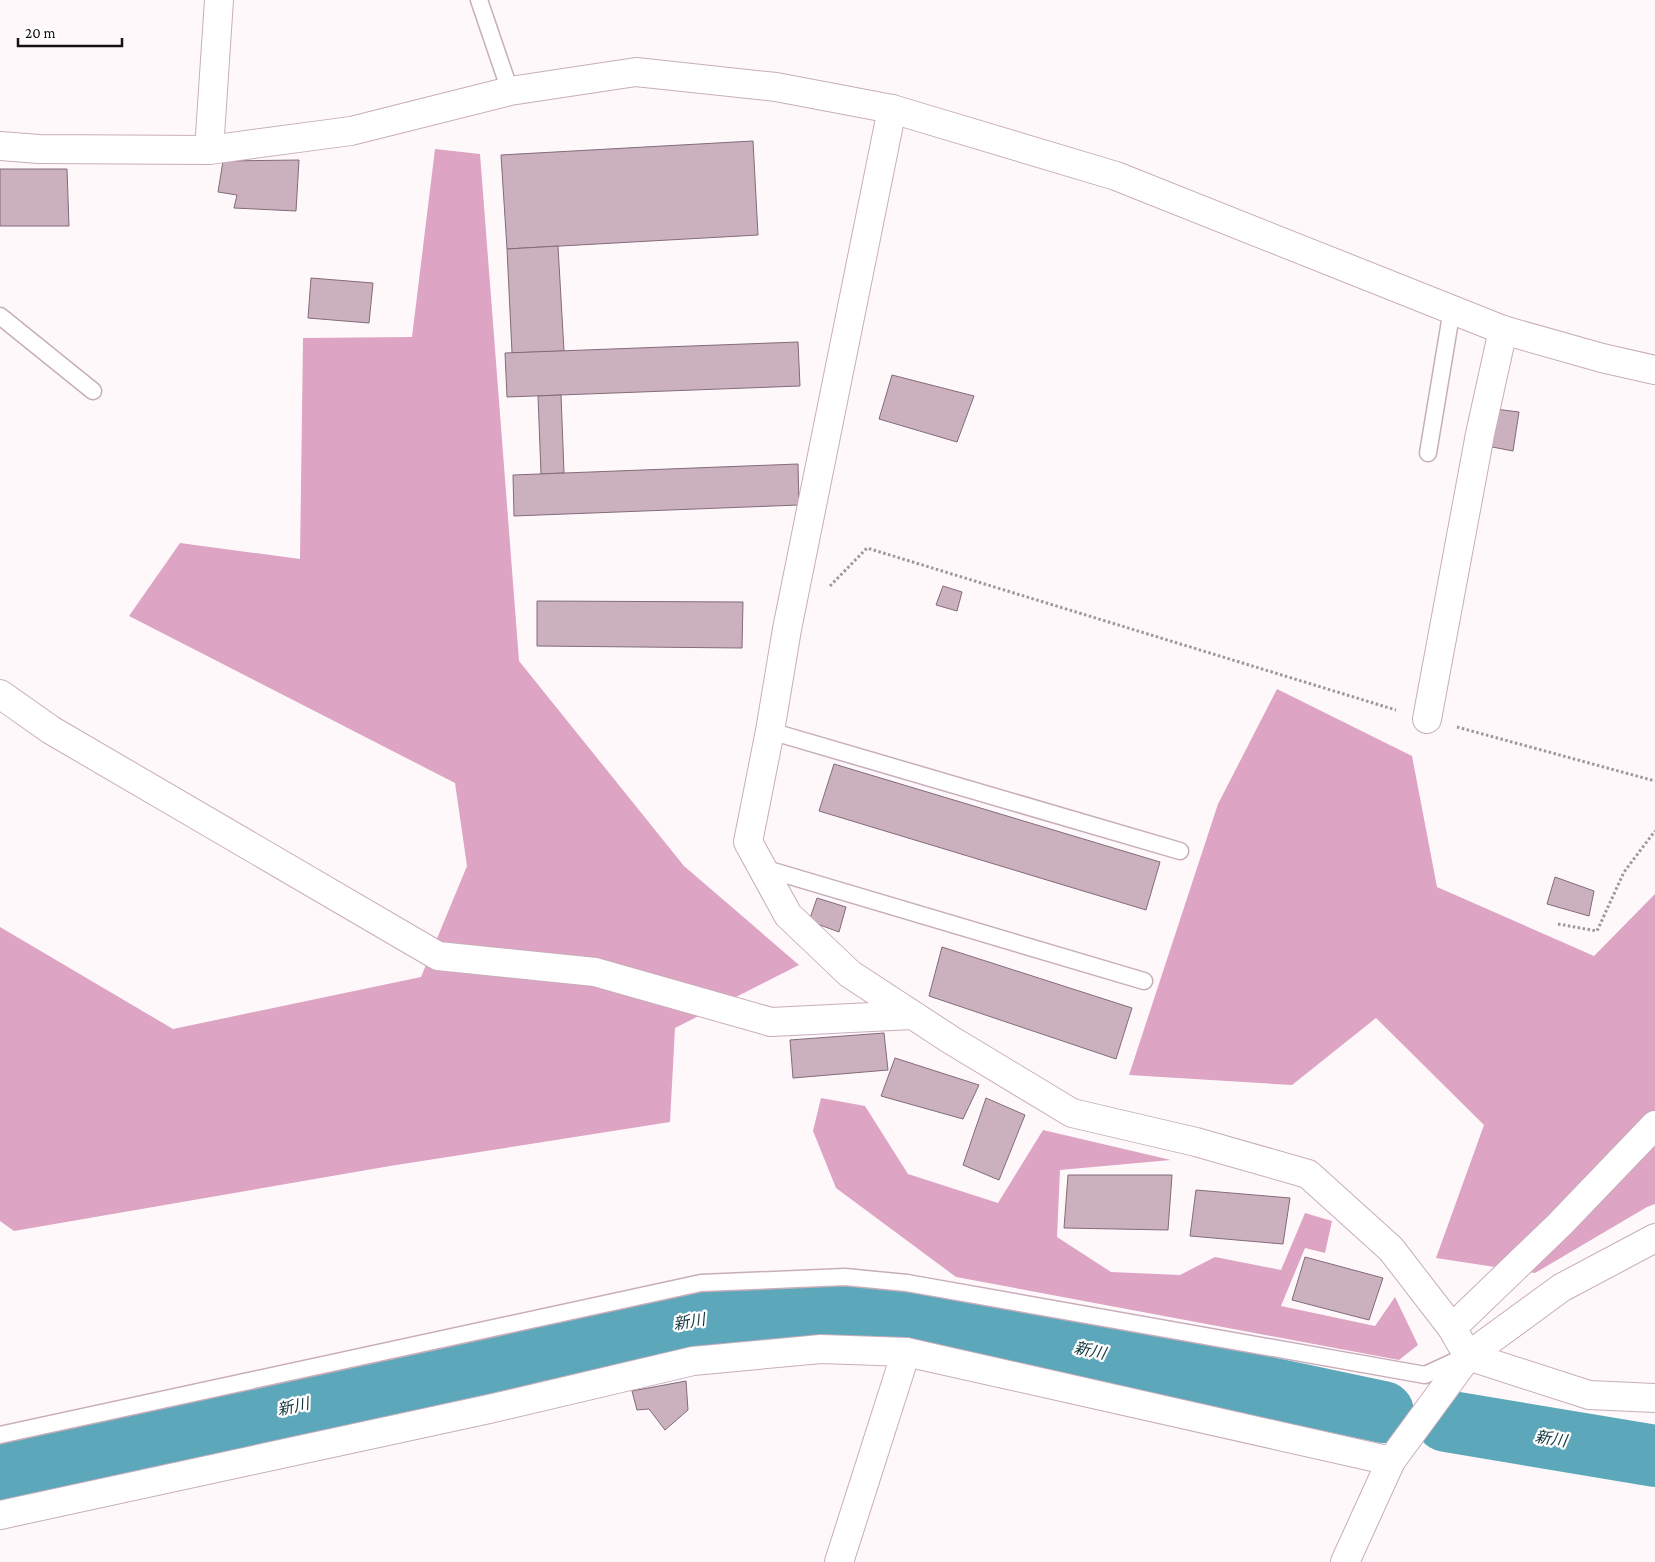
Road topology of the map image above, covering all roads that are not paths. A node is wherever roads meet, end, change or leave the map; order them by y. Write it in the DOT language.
graph roads {
  1 [pos="219,0"];
  2 [pos="480,0"];
  3 [pos="510,91"];
  4 [pos="892,109"];
  5 [pos="0,146"];
  6 [pos="209,150"];
  7 [pos="1452,309"];
  8 [pos="0,316"];
  9 [pos="1503,330"];
  10 [pos="1655,370"];
  11 [pos="93,391"];
  12 [pos="1428,453"];
  13 [pos="0,694"];
  14 [pos="1427,719"];
  15 [pos="770,731"];
  16 [pos="1180,851"];
  17 [pos="763,868"];
  18 [pos="1144,981"];
  19 [pos="912,1014"];
  20 [pos="1655,1125"];
  21 [pos="1655,1238"];
  22 [pos="1452,1328"];
  23 [pos="906,1352"];
  24 [pos="1468,1356"];
  25 [pos="1655,1398"];
  26 [pos="0,1435"];
  27 [pos="1391,1461"];
  28 [pos="0,1515"];
  29 [pos="840,1562"];
  30 [pos="1345,1562"];
  1 -- 6 [label="street"];
  2 -- 3 [label="lane"];
  3 -- 4 [label="street"];
  3 -- 6 [label="street"];
  4 -- 7 [label="street"];
  4 -- 15 [label="street"];
  5 -- 6 [label="street"];
  7 -- 9 [label="street"];
  7 -- 12 [label="lane"];
  8 -- 11 [label="lane"];
  9 -- 10 [label="street"];
  9 -- 14 [label="street"];
  13 -- 19 [label="street"];
  15 -- 16 [label="lane"];
  15 -- 17 [label="street"];
  17 -- 18 [label="lane"];
  17 -- 19 [label="street"];
  19 -- 22 [label="street"];
  20 -- 22 [label="street"];
  21 -- 24 [label="street"];
  22 -- 24 [label="street"];
  23 -- 27 [label="street"];
  23 -- 28 [label="street"];
  23 -- 29 [label="street"];
  24 -- 25 [label="street"];
  24 -- 26 [label="lane"];
  24 -- 27 [label="street"];
  27 -- 30 [label="street"];
}
